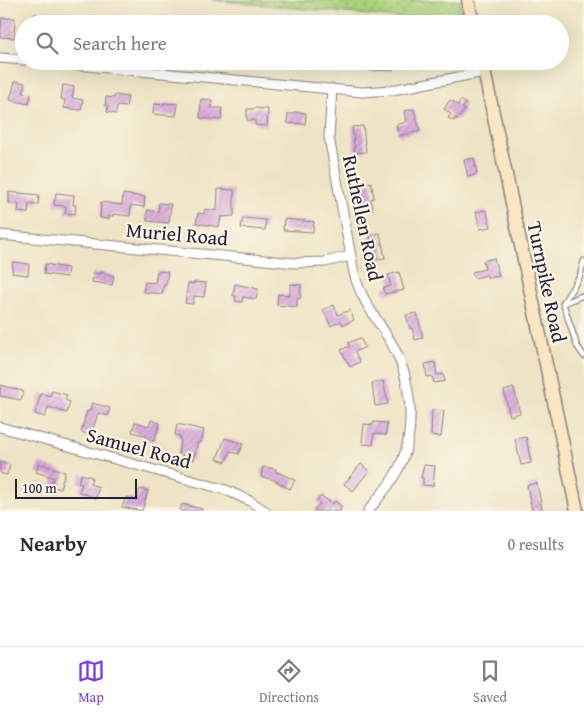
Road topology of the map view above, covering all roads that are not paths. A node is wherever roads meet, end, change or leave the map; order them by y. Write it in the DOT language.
graph roads {
  1 [pos="468,0"];
  2 [pos="471,15"];
  3 [pos="0,58"];
  4 [pos="15,59"];
  5 [pos="130,70"];
  6 [pos="470,70"];
  7 [pos="484,70"];
  8 [pos="332,89"];
  9 [pos="0,235"];
  10 [pos="350,256"];
  11 [pos="584,261"];
  12 [pos="584,295"];
  13 [pos="563,303"];
  14 [pos="584,356"];
  15 [pos="0,428"];
  16 [pos="265,511"];
  17 [pos="368,511"];
  18 [pos="577,511"];
  1 -- 2 [label="main road"];
  3 -- 4 [label="street"];
  5 -- 8 [label="street"];
  6 -- 8 [label="street"];
  7 -- 18 [label="main road, Turnpike Road"];
  8 -- 10 [label="street, Ruthellen Road"];
  9 -- 10 [label="street, Muriel Road"];
  10 -- 17 [label="street, Ruthellen Road"];
  11 -- 13 [label="lane"];
  12 -- 13 [label="lane"];
  13 -- 14 [label="lane"];
  15 -- 16 [label="street, Samuel Road"];
}
